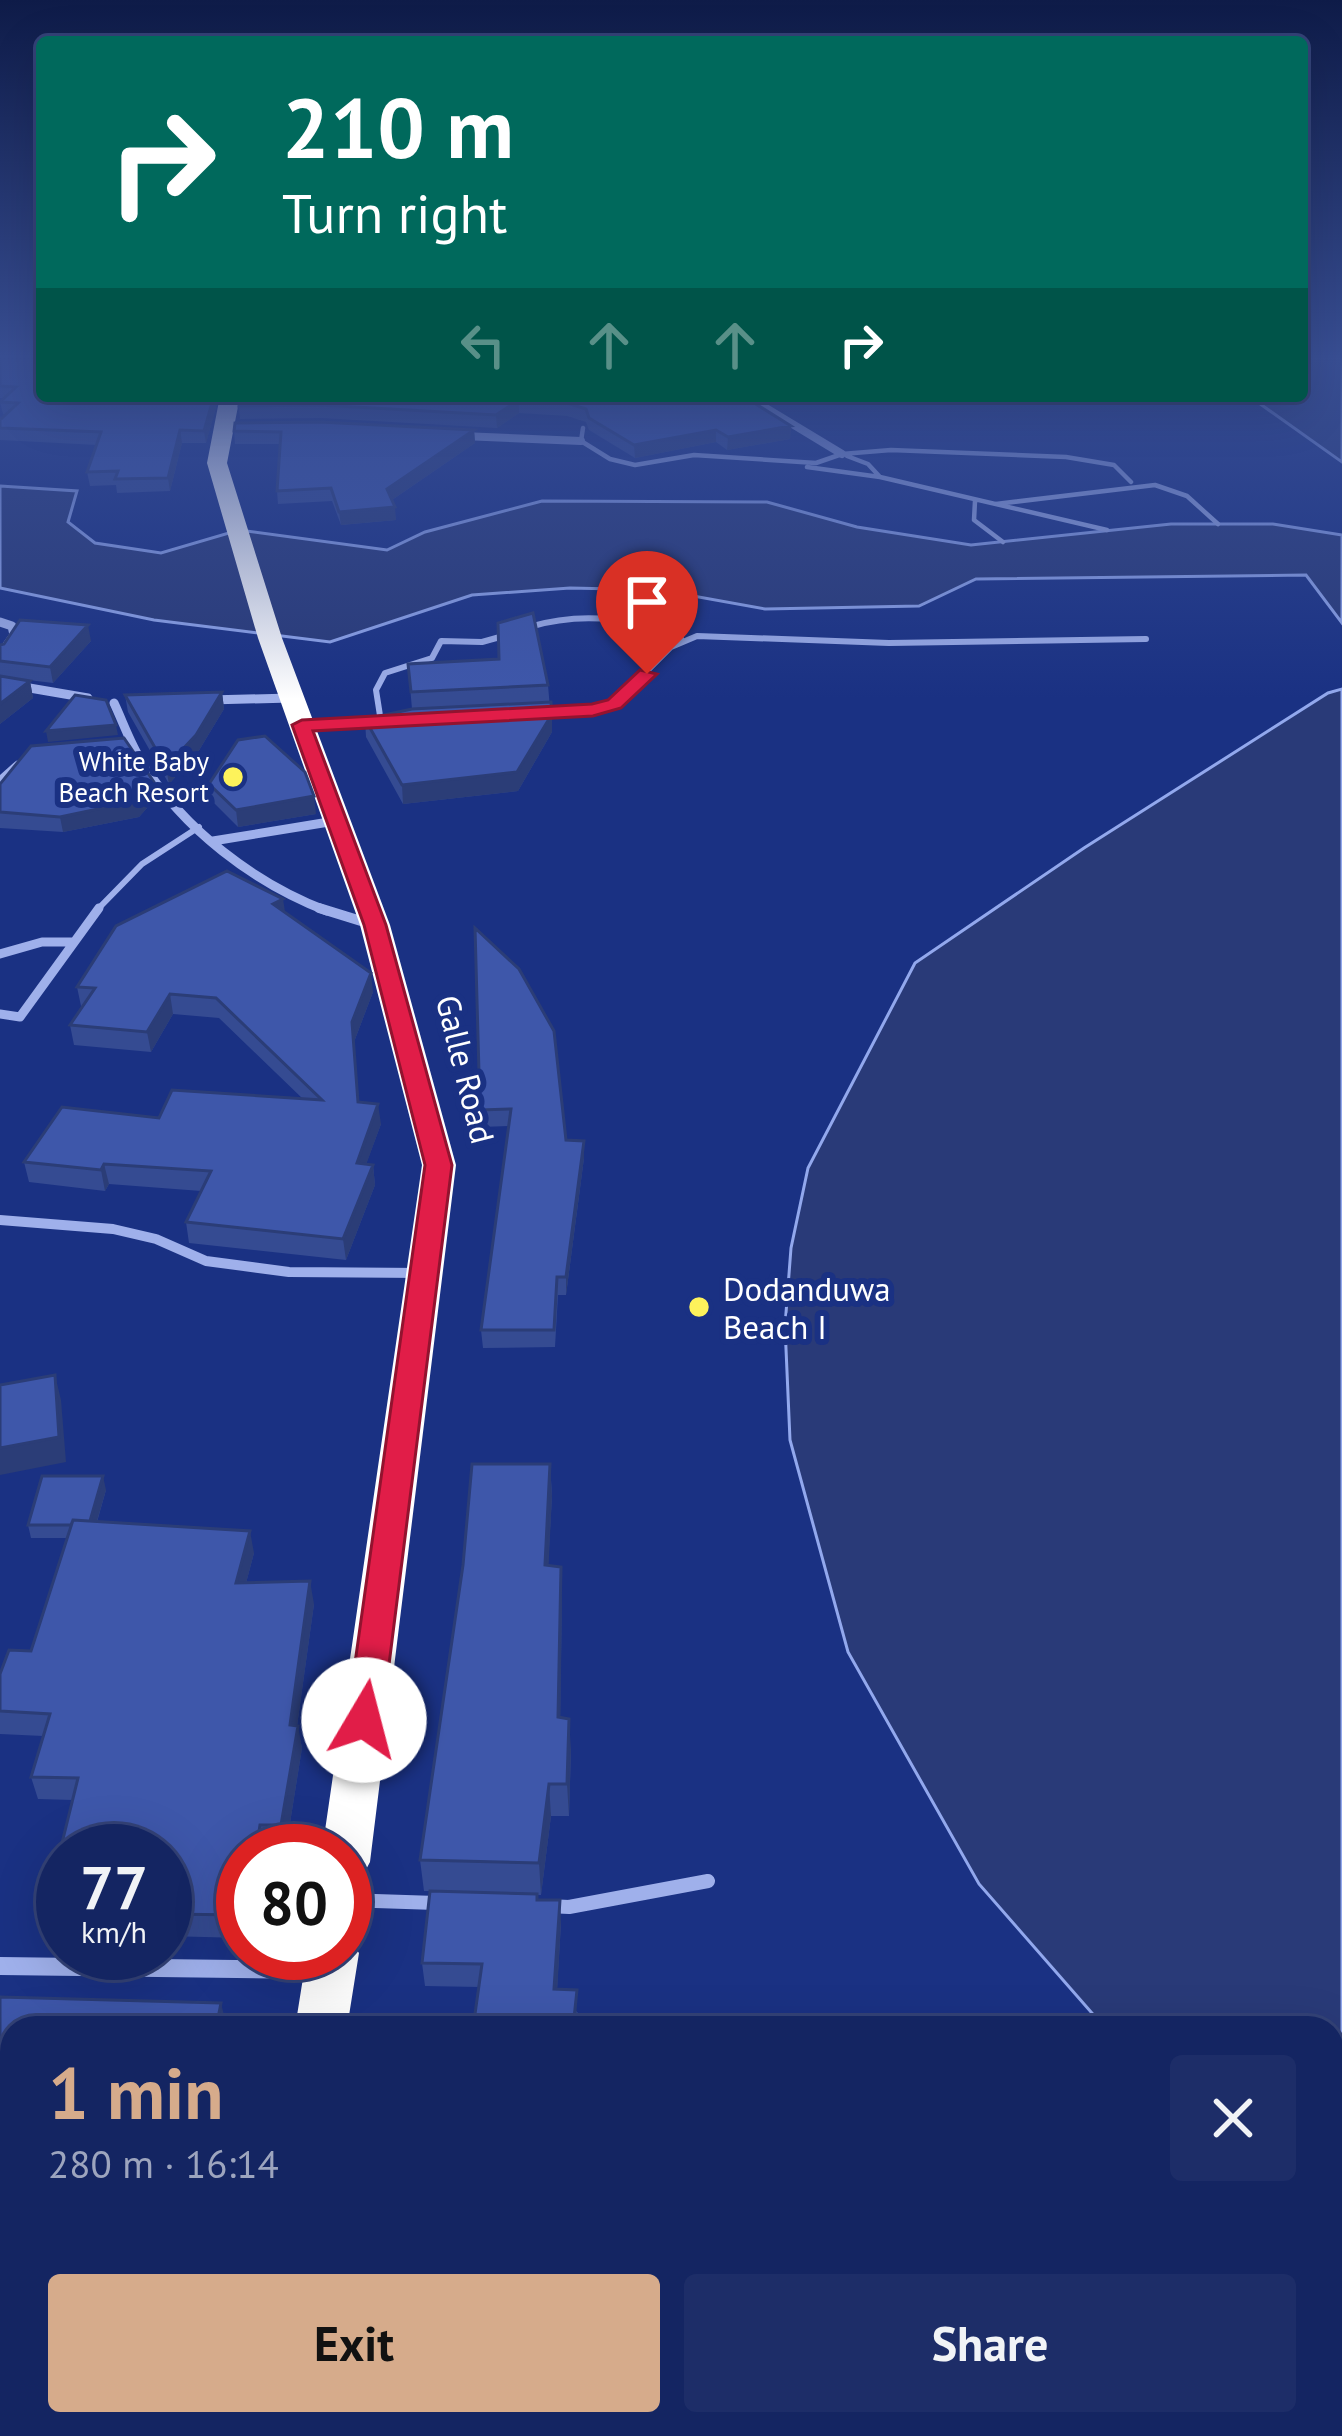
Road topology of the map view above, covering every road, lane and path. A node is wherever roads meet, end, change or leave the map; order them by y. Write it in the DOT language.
graph roads {
  1 [pos="220,472"];
  2 [pos="847,472"];
  3 [pos="875,472"];
  4 [pos="1121,472"];
  5 [pos="880,477"];
  6 [pos="1132,482"];
  7 [pos="974,501"];
  8 [pos="996,504"];
  9 [pos="1218,524"];
  10 [pos="1107,530"];
  11 [pos="1003,542"];
  12 [pos="0,622"];
  13 [pos="681,639"];
  14 [pos="1146,639"];
  15 [pos="0,655"];
  16 [pos="0,683"];
  17 [pos="203,700"];
  18 [pos="114,703"];
  19 [pos="136,703"];
  20 [pos="297,712"];
  21 [pos="531,716"];
  22 [pos="402,721"];
  23 [pos="380,722"];
  24 [pos="133,742"];
  25 [pos="113,746"];
  26 [pos="30,753"];
  27 [pos="1,779"];
  28 [pos="335,821"];
  29 [pos="199,827"];
  30 [pos="214,841"];
  31 [pos="375,925"];
  32 [pos="74,942"];
  33 [pos="0,954"];
  34 [pos="0,1014"];
  35 [pos="0,1220"];
  36 [pos="424,1273"];
  37 [pos="350,1824"];
  38 [pos="708,1881"];
  39 [pos="372,1901"];
  40 [pos="457,1904"];
  41 [pos="524,1905"];
  42 [pos="216,1963"];
  43 [pos="0,1966"];
  44 [pos="329,1980"];
  45 [pos="323,2016"];
  1 -- 20 [label="highway, Galle Road"];
  2 -- 5 [label="lane"];
  3 -- 5 [label="lane"];
  4 -- 6 [label="lane"];
  5 -- 7 [label="lane"];
  6 -- 8 [label="lane"];
  6 -- 9 [label="lane"];
  7 -- 8 [label="lane"];
  7 -- 11 [label="lane"];
  8 -- 10 [label="lane"];
  12 -- 15 [label="street"];
  13 -- 14 [label="lane"];
  13 -- 21 [label="lane"];
  13 -- 23 [label="lane"];
  16 -- 18 [label="street"];
  17 -- 20 [label="street"];
  18 -- 19 [label="street"];
  18 -- 24 [label="street"];
  20 -- 23 [label="lane"];
  20 -- 28 [label="highway, Galle Road"];
  22 -- 23 [label="lane"];
  24 -- 25 [label="street"];
  24 -- 29 [label="street"];
  26 -- 27 [label="street"];
  28 -- 30 [label="street"];
  28 -- 31 [label="highway, Galle Road"];
  29 -- 30 [label="street"];
  29 -- 32 [label="lane"];
  30 -- 31 [label="street"];
  31 -- 36 [label="highway, Galle Road"];
  32 -- 33 [label="lane"];
  32 -- 34 [label="lane"];
  35 -- 36 [label="street"];
  36 -- 37 [label="highway, Galle Road"];
  38 -- 41 [label="lane"];
  39 -- 40 [label="lane"];
  42 -- 43 [label="street"];
  44 -- 45 [label="highway"];
}
